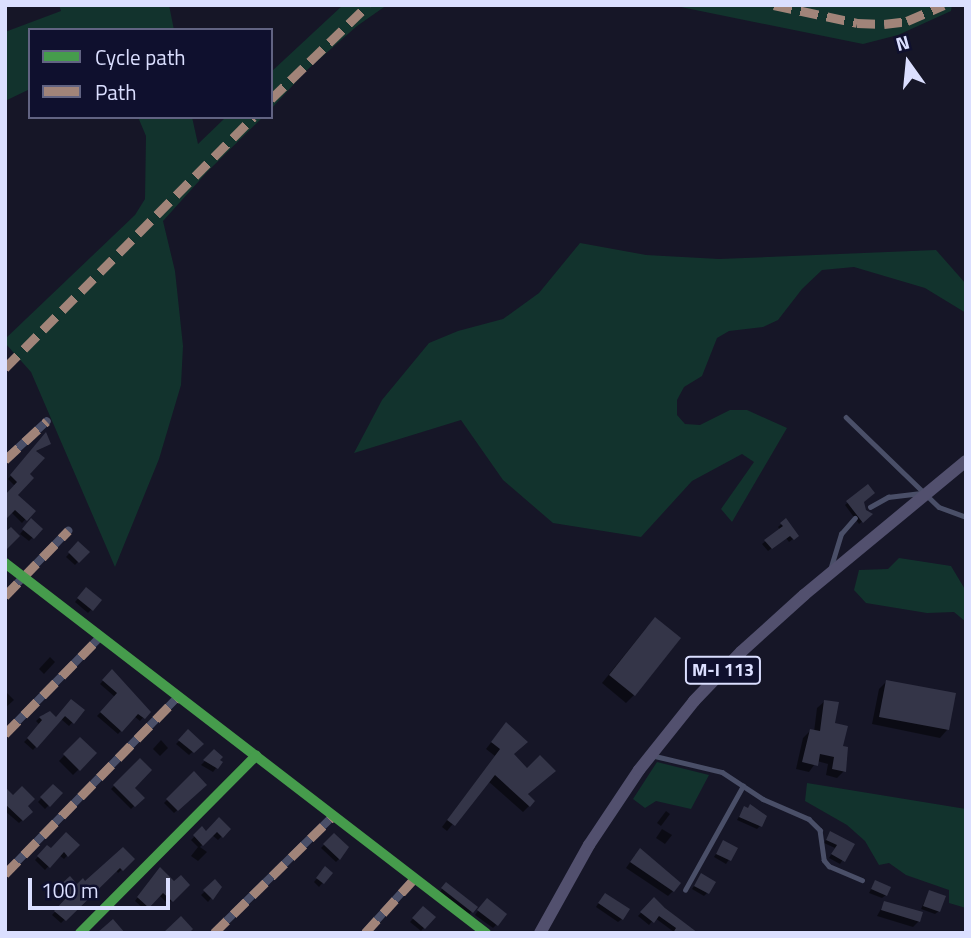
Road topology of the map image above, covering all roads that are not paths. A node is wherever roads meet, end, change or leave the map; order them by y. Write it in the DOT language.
graph roads {
  1 [pos="846,417"];
  2 [pos="47,421"];
  3 [pos="5,460"];
  4 [pos="966,461"];
  5 [pos="926,493"];
  6 [pos="870,507"];
  7 [pos="966,517"];
  8 [pos="855,518"];
  9 [pos="68,531"];
  10 [pos="5,563"];
  11 [pos="828,574"];
  12 [pos="24,578"];
  13 [pos="5,596"];
  14 [pos="100,636"];
  15 [pos="178,697"];
  16 [pos="5,734"];
  17 [pos="650,755"];
  18 [pos="256,756"];
  19 [pos="743,786"];
  20 [pos="333,816"];
  21 [pos="5,874"];
  22 [pos="414,879"];
  23 [pos="862,880"];
  24 [pos="685,890"];
  25 [pos="80,933"];
  26 [pos="215,933"];
  27 [pos="365,933"];
  28 [pos="486,933"];
  29 [pos="540,933"];
  1 -- 5 [label="lane"];
  2 -- 3 [label="street"];
  4 -- 5 [label="main road, M-I 113"];
  5 -- 6 [label="lane"];
  5 -- 7 [label="lane"];
  5 -- 11 [label="main road, M-I 113"];
  8 -- 11 [label="lane"];
  9 -- 12 [label="street"];
  10 -- 12 [label="street"];
  11 -- 17 [label="main road, M-I 113"];
  12 -- 13 [label="street"];
  12 -- 14 [label="street"];
  14 -- 15 [label="street"];
  14 -- 16 [label="street"];
  15 -- 18 [label="street"];
  15 -- 21 [label="street"];
  17 -- 19 [label="lane"];
  17 -- 29 [label="main road, M-I 113"];
  18 -- 20 [label="street"];
  18 -- 25 [label="street"];
  19 -- 23 [label="lane"];
  19 -- 24 [label="lane"];
  20 -- 22 [label="street"];
  20 -- 26 [label="street"];
  22 -- 27 [label="street"];
  22 -- 28 [label="street"];
}
